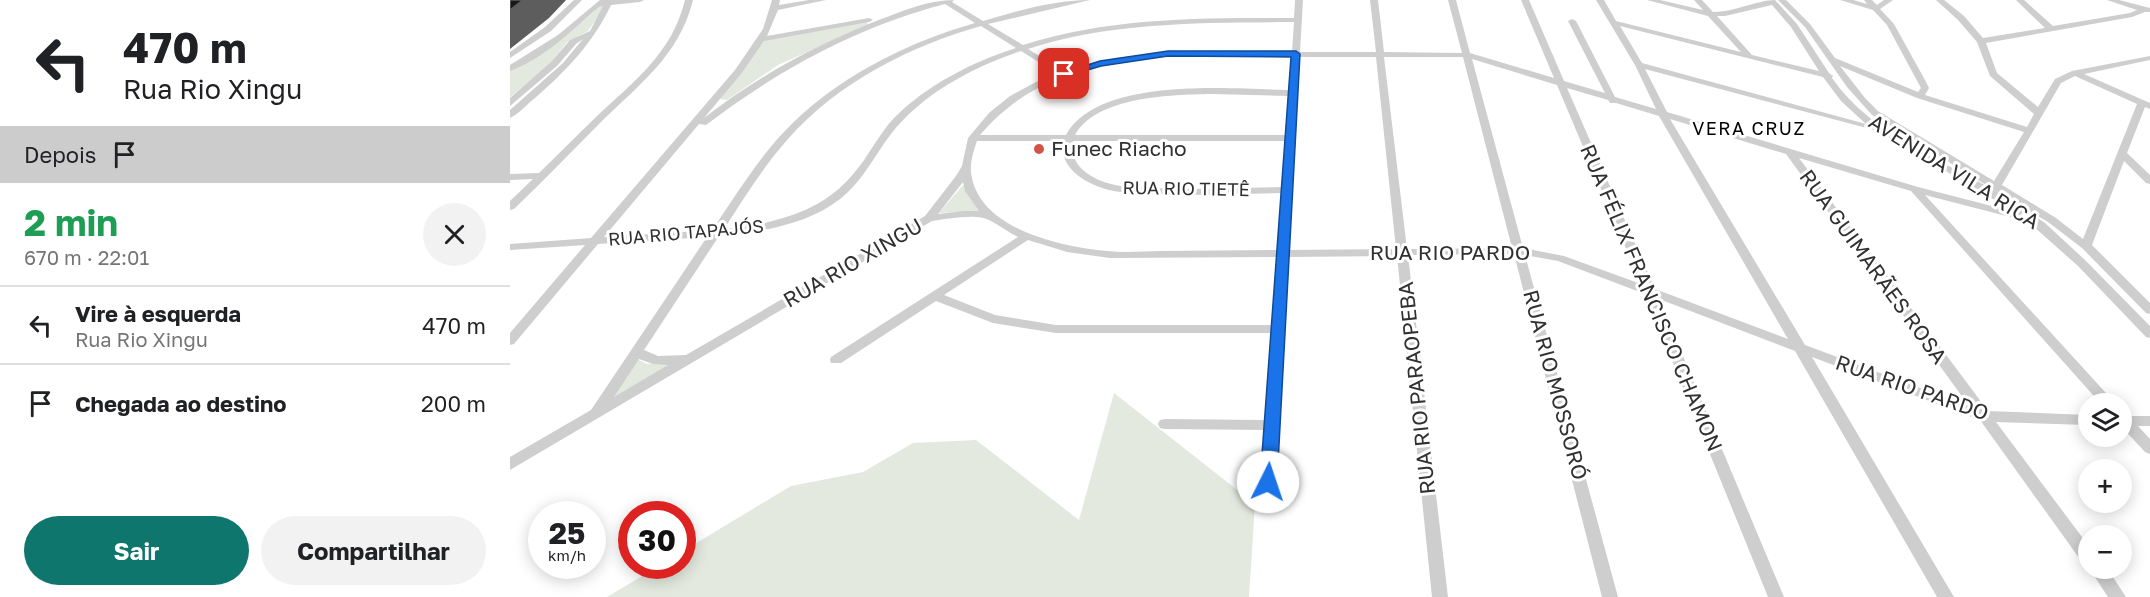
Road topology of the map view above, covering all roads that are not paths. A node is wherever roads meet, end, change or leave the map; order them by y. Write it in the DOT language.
graph roads {
  1 [pos="640,0"];
  2 [pos="689,0"];
  3 [pos="822,0"];
  4 [pos="1086,0"];
  5 [pos="1299,0"];
  6 [pos="1374,0"];
  7 [pos="1452,0"];
  8 [pos="1525,0"];
  9 [pos="1600,0"];
  10 [pos="1651,0"];
  11 [pos="1698,0"];
  12 [pos="1844,0"];
  13 [pos="1868,0"];
  14 [pos="1889,0"];
  15 [pos="1940,0"];
  16 [pos="2019,0"];
  17 [pos="2111,0"];
  18 [pos="606,1"];
  19 [pos="948,1"];
  20 [pos="1776,1"];
  21 [pos="576,2"];
  22 [pos="597,4"];
  23 [pos="776,4"];
  24 [pos="1876,8"];
  25 [pos="2147,10"];
  26 [pos="1711,14"];
  27 [pos="1298,20"];
  28 [pos="1572,21"];
  29 [pos="872,22"];
  30 [pos="578,23"];
  31 [pos="982,23"];
  32 [pos="1615,23"];
  33 [pos="596,28"];
  34 [pos="548,29"];
  35 [pos="2051,29"];
  36 [pos="761,39"];
  37 [pos="1981,41"];
  38 [pos="1023,48"];
  39 [pos="1380,53"];
  40 [pos="1296,54"];
  41 [pos="1467,55"];
  42 [pos="510,56"];
  43 [pos="1751,58"];
  44 [pos="1829,58"];
  45 [pos="2150,58"];
  46 [pos="2139,60"];
  47 [pos="1639,65"];
  48 [pos="2150,65"];
  49 [pos="510,68"];
  50 [pos="1064,74"];
  51 [pos="2074,74"];
  52 [pos="1825,75"];
  53 [pos="1845,79"];
  54 [pos="1562,84"];
  55 [pos="1294,93"];
  56 [pos="1920,96"];
  57 [pos="730,101"];
  58 [pos="1613,101"];
  59 [pos="510,104"];
  60 [pos="712,104"];
  61 [pos="2146,104"];
  62 [pos="2038,112"];
  63 [pos="1663,114"];
  64 [pos="510,115"];
  65 [pos="2028,130"];
  66 [pos="1884,131"];
  67 [pos="973,138"];
  68 [pos="1068,138"];
  69 [pos="1291,138"];
  70 [pos="682,140"];
  71 [pos="1788,150"];
  72 [pos="2123,154"];
  73 [pos="966,169"];
  74 [pos="542,176"];
  75 [pos="510,177"];
  76 [pos="2150,181"];
  77 [pos="1997,185"];
  78 [pos="1914,189"];
  79 [pos="1288,190"];
  80 [pos="510,207"];
  81 [pos="2004,207"];
  82 [pos="987,215"];
  83 [pos="929,218"];
  84 [pos="715,233"];
  85 [pos="1027,236"];
  86 [pos="594,242"];
  87 [pos="2086,246"];
  88 [pos="510,247"];
  89 [pos="1519,251"];
  90 [pos="1402,253"];
  91 [pos="1284,254"];
  92 [pos="1650,292"];
  93 [pos="935,296"];
  94 [pos="2150,310"];
  95 [pos="1279,329"];
  96 [pos="2150,334"];
  97 [pos="510,341"];
  98 [pos="637,351"];
  99 [pos="1803,351"];
  100 [pos="692,356"];
  101 [pos="836,360"];
  102 [pos="2099,393"];
  103 [pos="595,414"];
  104 [pos="1982,416"];
  105 [pos="2078,420"];
  106 [pos="2132,420"];
  107 [pos="2150,421"];
  108 [pos="1165,424"];
  109 [pos="1273,425"];
  110 [pos="2132,430"];
  111 [pos="2150,448"];
  112 [pos="510,464"];
  113 [pos="1268,482"];
  114 [pos="2078,544"];
  115 [pos="2105,579"];
  116 [pos="1440,597"];
  117 [pos="1610,597"];
  118 [pos="1776,597"];
  119 [pos="1946,597"];
  120 [pos="2118,597"];
  1 -- 18 [label="street"];
  2 -- 74 [label="street"];
  3 -- 23 [label="street"];
  4 -- 31 [label="street"];
  5 -- 27 [label="street"];
  6 -- 39 [label="street, RUA RIO PARAOPEBA"];
  7 -- 41 [label="street, RUA RIO MOSSORÓ"];
  8 -- 54 [label="street, RUA FÉLIX FRANCISCO CHAMON"];
  9 -- 32 [label="street"];
  10 -- 26 [label="street"];
  11 -- 26 [label="street"];
  12 -- 24 [label="street"];
  13 -- 24 [label="street"];
  14 -- 24 [label="street"];
  15 -- 37 [label="street"];
  16 -- 35 [label="street"];
  17 -- 25 [label="street"];
  18 -- 22 [label="street"];
  18 -- 33 [label="street"];
  19 -- 29 [label="street"];
  19 -- 31 [label="street"];
  20 -- 26 [label="street"];
  20 -- 44 [label="street, AVENIDA VILA RICA"];
  20 -- 52 [label="street, AVENIDA VILA RICA"];
  21 -- 22 [label="street"];
  21 -- 34 [label="street"];
  22 -- 30 [label="street"];
  23 -- 36 [label="street"];
  24 -- 56 [label="street"];
  25 -- 35 [label="street"];
  26 -- 43 [label="street"];
  27 -- 38 [label="street, RUA RIO TAPAJÓS"];
  27 -- 40 [label="street"];
  28 -- 58 [label="street"];
  29 -- 36 [label="street"];
  29 -- 57 [label="street"];
  30 -- 33 [label="street"];
  30 -- 34 [label="street"];
  30 -- 49 [label="street"];
  31 -- 38 [label="street"];
  31 -- 84 [label="street"];
  32 -- 43 [label="street"];
  32 -- 47 [label="street"];
  33 -- 59 [label="street"];
  33 -- 64 [label="street"];
  34 -- 42 [label="street"];
  35 -- 37 [label="street"];
  36 -- 60 [label="street"];
  37 -- 62 [label="street"];
  38 -- 50 [label="street"];
  38 -- 84 [label="street, RUA RIO TAPAJÓS"];
  39 -- 40 [label="street, RUA RIO XINGU"];
  39 -- 41 [label="street, RUA RIO XINGU"];
  39 -- 90 [label="street, RUA RIO PARAOPEBA"];
  40 -- 50 [label="street, RUA RIO XINGU"];
  40 -- 55 [label="street"];
  41 -- 54 [label="street, RUA RIO XINGU"];
  41 -- 89 [label="street, RUA RIO MOSSORÓ"];
  43 -- 52 [label="street"];
  44 -- 53 [label="street, AVENIDA VILA RICA"];
  44 -- 56 [label="street"];
  45 -- 46 [label="street"];
  46 -- 48 [label="street"];
  46 -- 51 [label="street"];
  47 -- 63 [label="street"];
  47 -- 66 [label="street"];
  50 -- 67 [label="street, RUA RIO XINGU"];
  51 -- 61 [label="street"];
  51 -- 62 [label="street"];
  52 -- 53 [label="street"];
  52 -- 66 [label="street, AVENIDA VILA RICA"];
  53 -- 77 [label="street, AVENIDA VILA RICA"];
  54 -- 58 [label="street, RUA RIO XINGU"];
  54 -- 92 [label="street, RUA FÉLIX FRANCISCO CHAMON"];
  55 -- 68 [label="street"];
  55 -- 69 [label="street"];
  56 -- 65 [label="street"];
  57 -- 60 [label="street"];
  57 -- 70 [label="street"];
  58 -- 63 [label="street, RUA RIO XINGU"];
  60 -- 70 [label="street"];
  61 -- 72 [label="street"];
  62 -- 65 [label="street"];
  63 -- 71 [label="street, RUA RIO XINGU"];
  63 -- 99 [label="street"];
  65 -- 77 [label="street"];
  66 -- 81 [label="street, AVENIDA VILA RICA"];
  67 -- 68 [label="street"];
  67 -- 73 [label="street, RUA RIO XINGU"];
  68 -- 69 [label="street"];
  68 -- 79 [label="street, RUA RIO TIETÊ"];
  69 -- 79 [label="street"];
  70 -- 86 [label="street"];
  71 -- 78 [label="street, RUA RIO XINGU"];
  71 -- 104 [label="street, RUA GUIMARÃES ROSA"];
  72 -- 76 [label="street"];
  72 -- 87 [label="street"];
  73 -- 82 [label="street, RUA RIO PARDO"];
  73 -- 83 [label="street, RUA RIO XINGU"];
  74 -- 75 [label="street"];
  74 -- 80 [label="street"];
  77 -- 87 [label="street, AVENIDA VILA RICA"];
  78 -- 81 [label="street, RUA RIO XINGU"];
  78 -- 102 [label="street"];
  79 -- 91 [label="street"];
  81 -- 96 [label="street, AVENIDA VILA RICA"];
  82 -- 83 [label="street"];
  82 -- 85 [label="street, RUA RIO PARDO"];
  83 -- 100 [label="street, RUA RIO XINGU"];
  84 -- 86 [label="street, RUA RIO TAPAJÓS"];
  84 -- 98 [label="street"];
  85 -- 91 [label="street, RUA RIO PARDO"];
  85 -- 93 [label="street"];
  86 -- 88 [label="street, RUA RIO TAPAJÓS"];
  86 -- 97 [label="street"];
  87 -- 94 [label="street, AVENIDA VILA RICA"];
  89 -- 90 [label="street, RUA RIO PARDO"];
  89 -- 92 [label="street, RUA RIO PARDO"];
  89 -- 117 [label="street, RUA RIO MOSSORÓ"];
  90 -- 91 [label="street, RUA RIO PARDO"];
  90 -- 116 [label="street, RUA RIO PARAOPEBA"];
  91 -- 95 [label="street"];
  92 -- 99 [label="street, RUA RIO PARDO"];
  92 -- 118 [label="street, RUA FÉLIX FRANCISCO CHAMON"];
  93 -- 95 [label="street"];
  93 -- 101 [label="street"];
  95 -- 109 [label="street"];
  98 -- 100 [label="street"];
  98 -- 103 [label="street"];
  99 -- 104 [label="street, RUA RIO PARDO"];
  99 -- 119 [label="street"];
  100 -- 103 [label="street, RUA RIO XINGU"];
  103 -- 112 [label="street, RUA RIO XINGU"];
  104 -- 105 [label="street, RUA RIO PARDO"];
  104 -- 114 [label="street, RUA GUIMARÃES ROSA"];
  106 -- 107 [label="street"];
  108 -- 109 [label="street"];
  109 -- 113 [label="street"];
  110 -- 111 [label="street"];
  115 -- 120 [label="street"];
}
